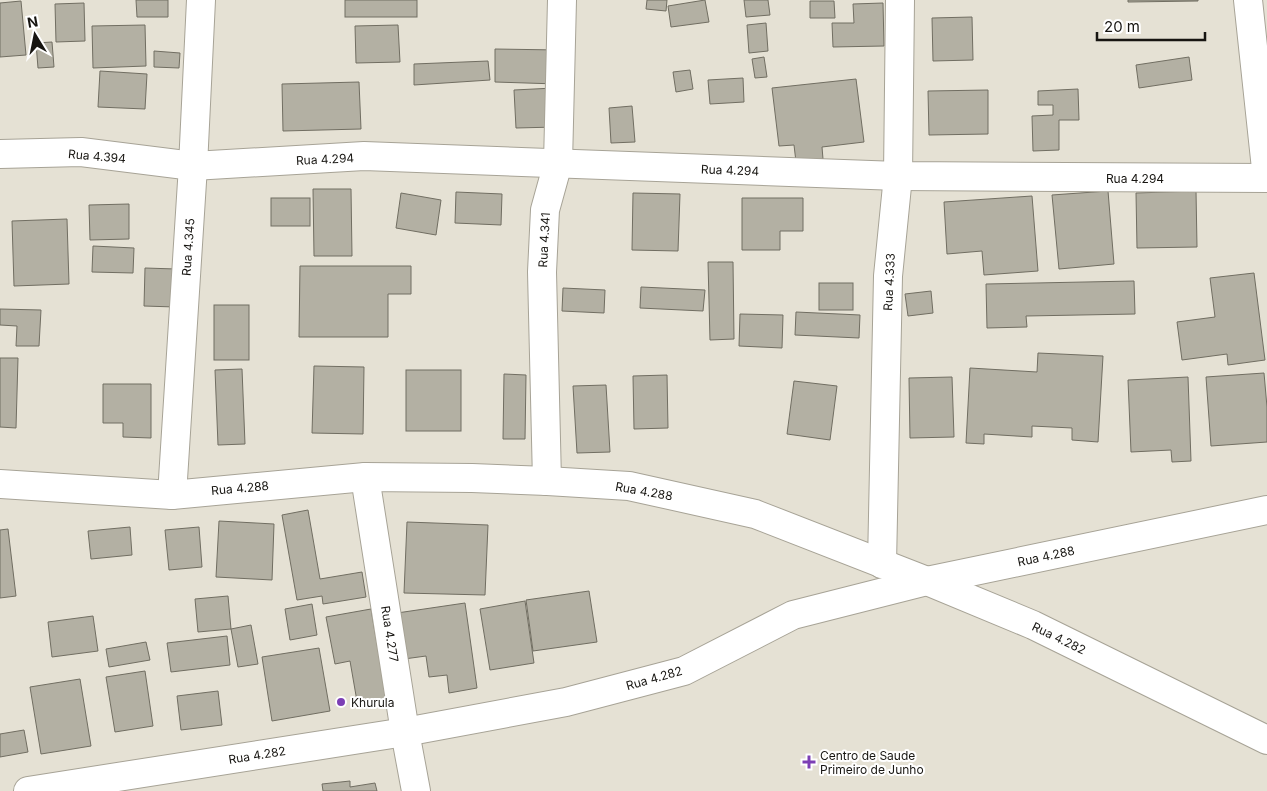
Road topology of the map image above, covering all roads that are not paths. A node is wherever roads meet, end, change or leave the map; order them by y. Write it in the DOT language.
graph roads {
  1 [pos="201,0"];
  2 [pos="562,0"];
  3 [pos="900,0"];
  4 [pos="1248,0"];
  5 [pos="0,154"];
  6 [pos="558,163"];
  7 [pos="193,166"];
  8 [pos="898,176"];
  9 [pos="1267,178"];
  10 [pos="365,477"];
  11 [pos="547,481"];
  12 [pos="0,484"];
  13 [pos="172,494"];
  14 [pos="1267,510"];
  15 [pos="882,564"];
  16 [pos="927,581"];
  17 [pos="405,732"];
  18 [pos="1267,740"];
  19 [pos="28,791"];
  20 [pos="416,791"];
  1 -- 7 [label="street, Rua 4.345"];
  2 -- 6 [label="street, Rua 4.341"];
  3 -- 8 [label="street, Rua 4.333"];
  4 -- 9 [label="street"];
  5 -- 7 [label="street, Rua 4.394"];
  6 -- 7 [label="street, Rua 4.294"];
  6 -- 8 [label="street, Rua 4.294"];
  6 -- 11 [label="street, Rua 4.341"];
  7 -- 13 [label="street, Rua 4.345"];
  8 -- 9 [label="street, Rua 4.294"];
  8 -- 15 [label="street, Rua 4.333"];
  10 -- 11 [label="street, Rua 4.288"];
  10 -- 13 [label="street, Rua 4.288"];
  10 -- 17 [label="street, Rua 4.277"];
  11 -- 15 [label="street, Rua 4.288"];
  12 -- 13 [label="street, Rua 4.288"];
  14 -- 16 [label="street, Rua 4.288"];
  15 -- 16 [label="street, Rua 4.288"];
  16 -- 17 [label="street, Rua 4.282"];
  16 -- 18 [label="street, Rua 4.282"];
  17 -- 19 [label="street, Rua 4.282"];
  17 -- 20 [label="street, Rua 4.277"];
}
